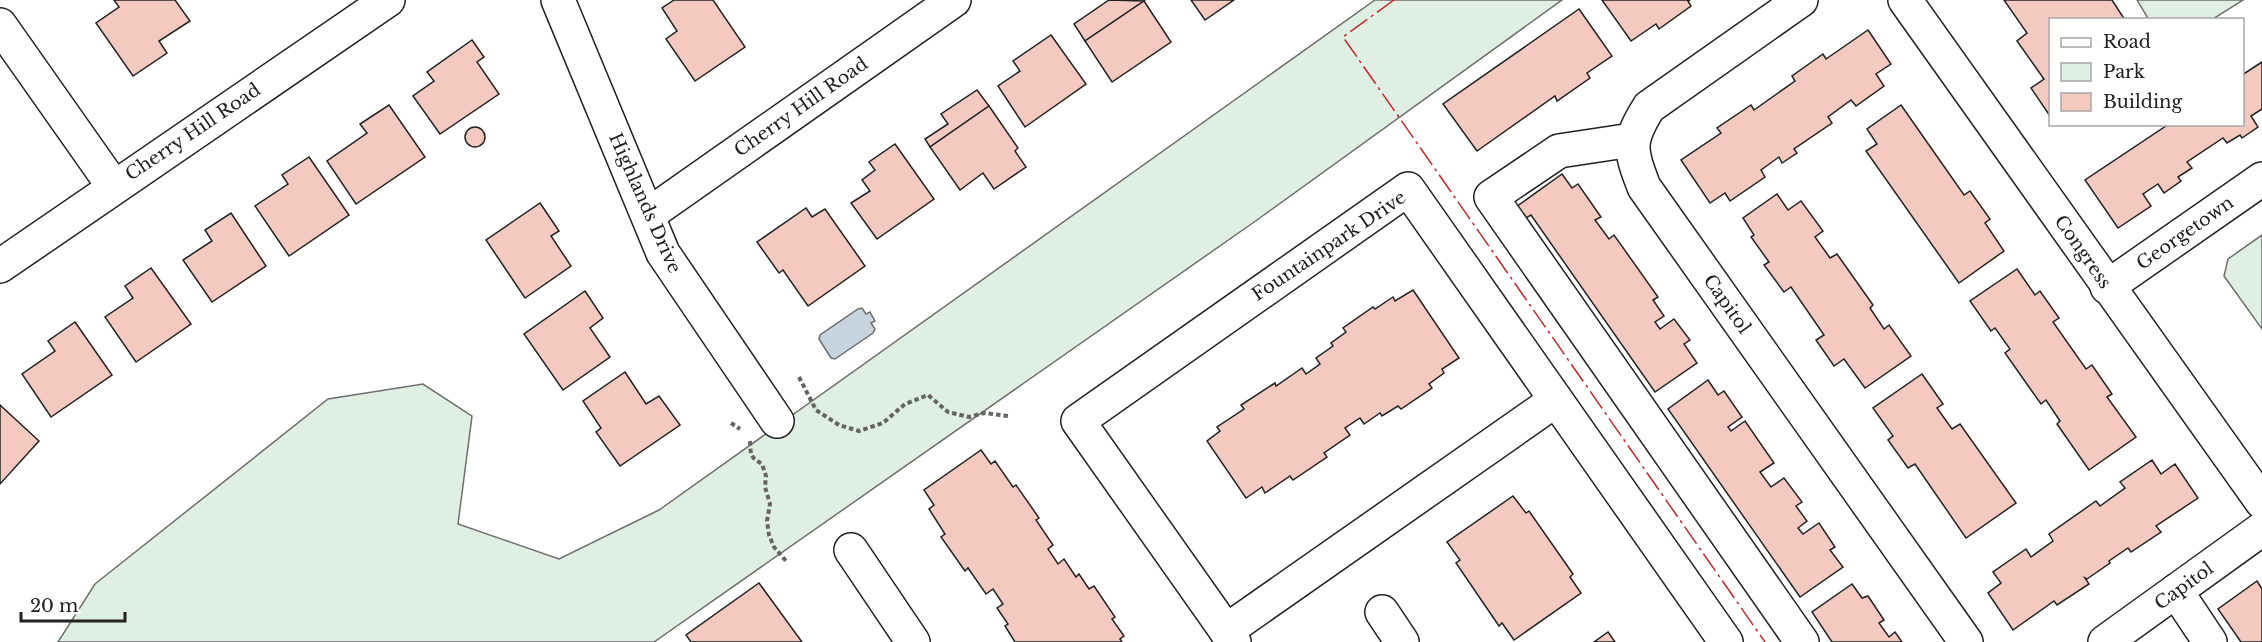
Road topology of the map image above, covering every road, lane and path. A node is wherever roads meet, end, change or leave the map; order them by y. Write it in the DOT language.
graph roads {
  1 [pos="388,0"];
  2 [pos="558,0"];
  3 [pos="954,0"];
  4 [pos="1800,0"];
  5 [pos="1905,0"];
  6 [pos="0,25"];
  7 [pos="1632,140"];
  8 [pos="2262,179"];
  9 [pos="114,187"];
  10 [pos="648,215"];
  11 [pos="0,266"];
  12 [pos="2107,286"];
  13 [pos="799,377"];
  14 [pos="1557,400"];
  15 [pos="1008,416"];
  16 [pos="777,421"];
  17 [pos="730,423"];
  18 [pos="2262,502"];
  19 [pos="2262,529"];
  20 [pos="851,550"];
  21 [pos="786,561"];
  22 [pos="2176,591"];
  23 [pos="1382,612"];
  24 [pos="1230,637"];
  25 [pos="913,642"];
  26 [pos="1402,642"];
  27 [pos="1726,642"];
  28 [pos="1802,642"];
  29 [pos="1966,642"];
  30 [pos="2105,642"];
  31 [pos="2210,642"];
  1 -- 9 [label="street, Cherry Hill Road"];
  2 -- 10 [label="street, Highlands Drive"];
  3 -- 10 [label="street, Cherry Hill Road"];
  4 -- 7 [label="street"];
  5 -- 12 [label="street, Congress"];
  6 -- 9 [label="street"];
  7 -- 28 [label="street"];
  7 -- 29 [label="street, Capitol"];
  8 -- 12 [label="street, Georgetown"];
  9 -- 11 [label="street, Cherry Hill Road"];
  10 -- 16 [label="street, Highlands Drive"];
  12 -- 18 [label="street, Congress"];
  13 -- 15 [label="path"];
  14 -- 24 [label="street"];
  14 -- 24 [label="street, Fountainpark Drive"];
  14 -- 27 [label="street, Fountainpark Drive"];
  17 -- 21 [label="path"];
  19 -- 22 [label="street, Capitol"];
  20 -- 25 [label="street"];
  22 -- 30 [label="street, Capitol"];
  22 -- 31 [label="street"];
  23 -- 26 [label="street"];
}
